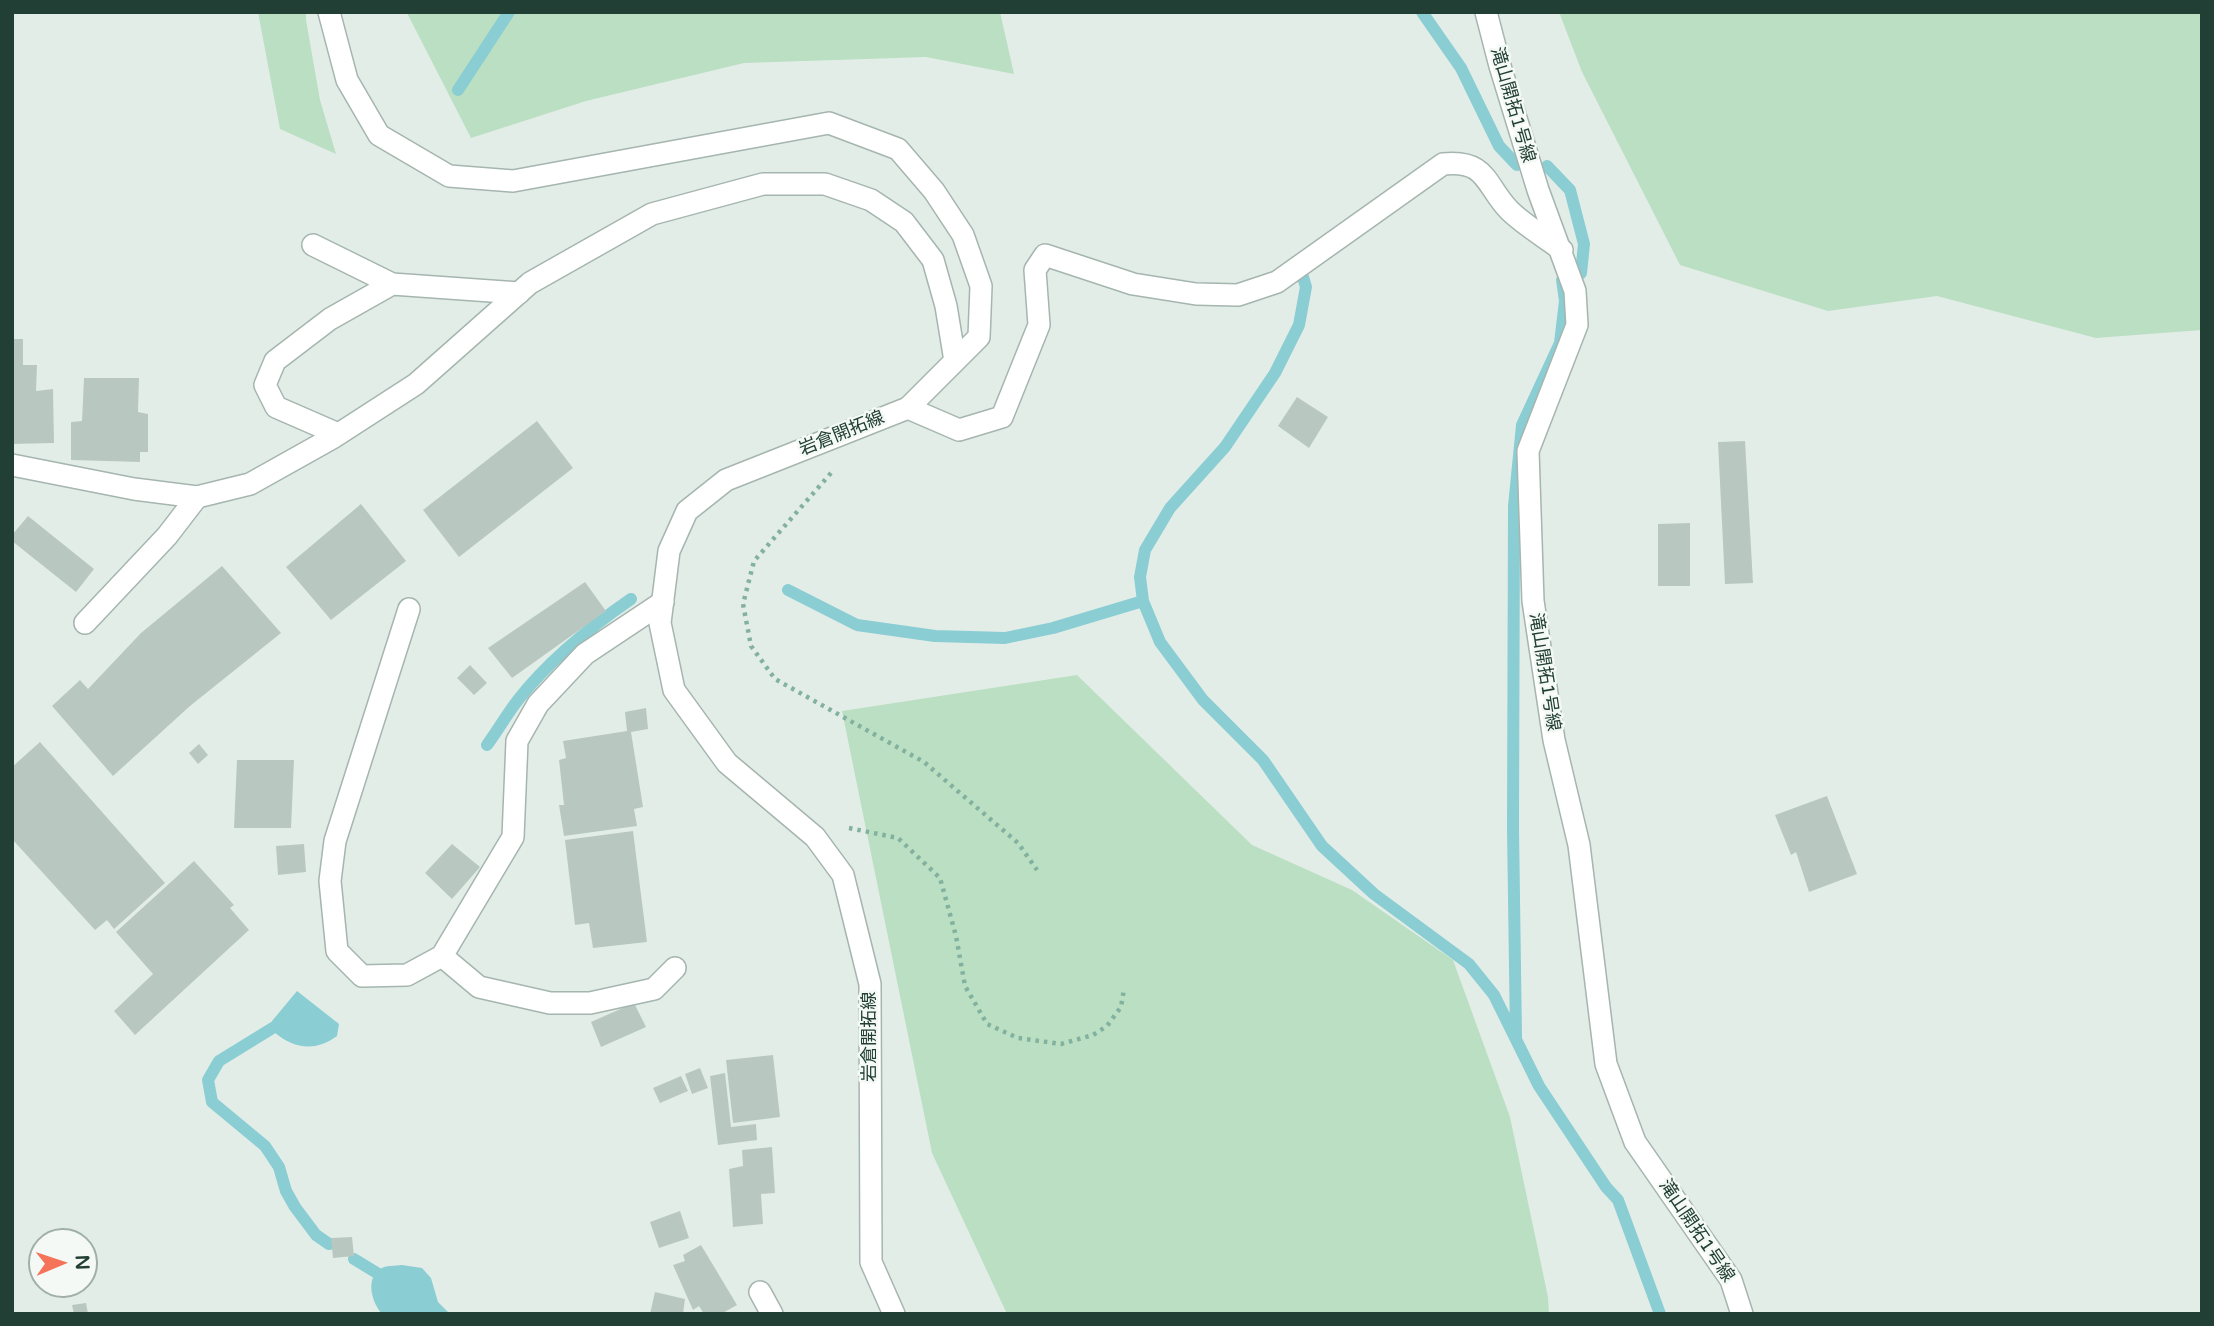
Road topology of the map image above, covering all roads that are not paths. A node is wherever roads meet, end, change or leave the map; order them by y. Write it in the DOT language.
graph roads {
  1 [pos="329,12"];
  2 [pos="1486,12"];
  3 [pos="313,245"];
  4 [pos="1562,250"];
  5 [pos="392,284"];
  6 [pos="519,293"];
  7 [pos="955,361"];
  8 [pos="908,408"];
  9 [pos="338,435"];
  10 [pos="12,465"];
  11 [pos="197,497"];
  12 [pos="663,602"];
  13 [pos="409,609"];
  14 [pos="85,624"];
  15 [pos="442,956"];
  16 [pos="674,968"];
  17 [pos="760,1292"];
  18 [pos="772,1314"];
  19 [pos="894,1314"];
  20 [pos="1742,1314"];
  1 -- 7 [label="street, 岩倉開拓線"];
  2 -- 4 [label="street, 滝山開拓1号線"];
  3 -- 5 [label="street"];
  4 -- 8 [label="street"];
  4 -- 20 [label="street, 滝山開拓1号線"];
  5 -- 6 [label="street"];
  5 -- 9 [label="street"];
  6 -- 7 [label="street"];
  6 -- 9 [label="street"];
  7 -- 8 [label="street, 岩倉開拓線"];
  8 -- 12 [label="street, 岩倉開拓線"];
  9 -- 11 [label="street"];
  10 -- 11 [label="street"];
  11 -- 14 [label="street"];
  12 -- 15 [label="street"];
  12 -- 19 [label="street, 岩倉開拓線"];
  13 -- 15 [label="street"];
  15 -- 16 [label="street"];
  17 -- 18 [label="street"];
}
